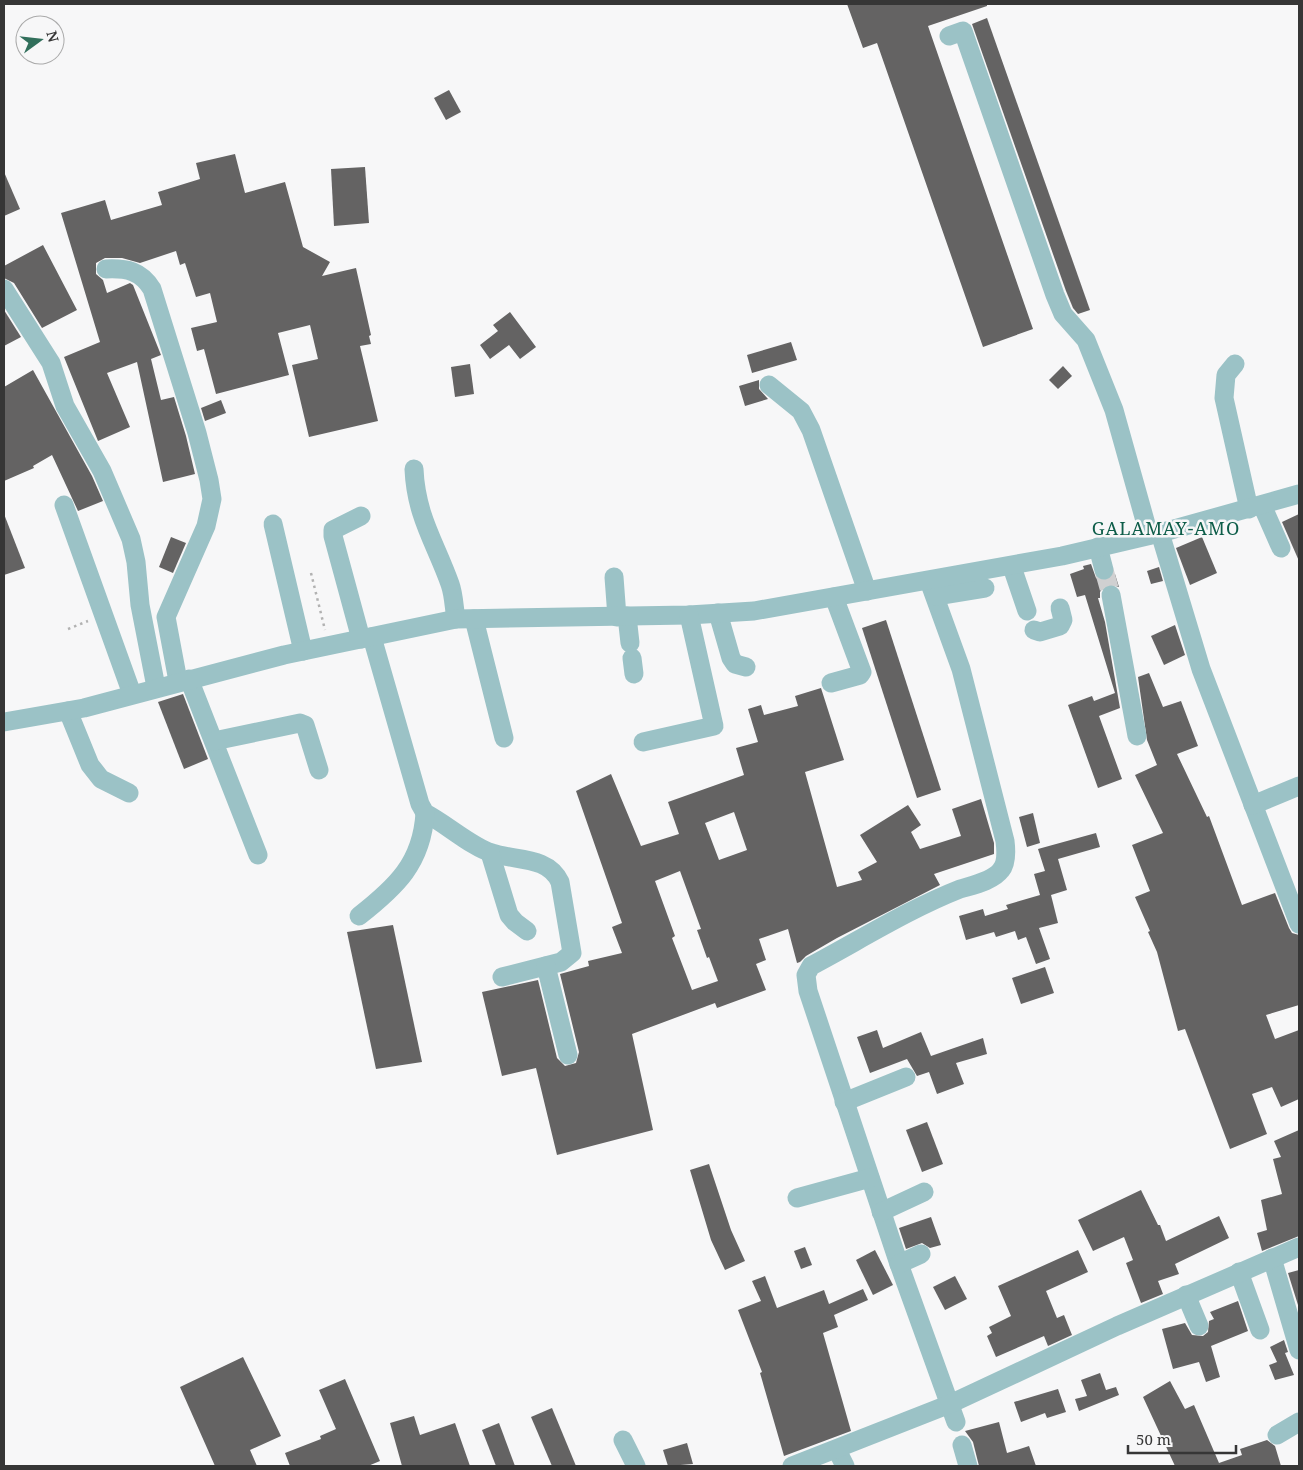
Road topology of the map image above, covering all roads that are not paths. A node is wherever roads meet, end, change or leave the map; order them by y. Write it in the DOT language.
graph roads {
  1 [pos="950,36"];
  2 [pos="106,269"];
  3 [pos="4,289"];
  4 [pos="1235,364"];
  5 [pos="769,385"];
  6 [pos="414,469"];
  7 [pos="1299,494"];
  8 [pos="64,505"];
  9 [pos="1256,507"];
  10 [pos="361,516"];
  11 [pos="273,524"];
  12 [pos="1155,534"];
  13 [pos="1098,548"];
  14 [pos="1281,548"];
  15 [pos="1012,567"];
  16 [pos="1104,570"];
  17 [pos="614,577"];
  18 [pos="933,588"];
  19 [pos="985,588"];
  20 [pos="867,591"];
  21 [pos="1111,595"];
  22 [pos="834,598"];
  23 [pos="1060,608"];
  24 [pos="1027,610"];
  25 [pos="718,614"];
  26 [pos="689,615"];
  27 [pos="622,616"];
  28 [pos="465,619"];
  29 [pos="1034,630"];
  30 [pos="367,638"];
  31 [pos="303,652"];
  32 [pos="632,658"];
  33 [pos="746,667"];
  34 [pos="184,680"];
  35 [pos="831,683"];
  36 [pos="156,688"];
  37 [pos="132,694"];
  38 [pos="68,710"];
  39 [pos="4,722"];
  40 [pos="1137,736"];
  41 [pos="504,738"];
  42 [pos="214,741"];
  43 [pos="643,742"];
  44 [pos="319,770"];
  45 [pos="1299,786"];
  46 [pos="129,793"];
  47 [pos="1299,797"];
  48 [pos="1253,805"];
  49 [pos="1280,805"];
  50 [pos="425,813"];
  51 [pos="490,853"];
  52 [pos="258,855"];
  53 [pos="359,916"];
  54 [pos="1299,924"];
  55 [pos="527,931"];
  56 [pos="546,966"];
  57 [pos="502,977"];
  58 [pos="568,1056"];
  59 [pos="906,1077"];
  60 [pos="844,1102"];
  61 [pos="870,1178"];
  62 [pos="924,1192"];
  63 [pos="797,1198"];
  64 [pos="881,1212"];
  65 [pos="1299,1247"];
  66 [pos="921,1254"];
  67 [pos="1272,1258"];
  68 [pos="899,1264"];
  69 [pos="1239,1272"];
  70 [pos="1186,1295"];
  71 [pos="1199,1326"];
  72 [pos="1260,1330"];
  73 [pos="1299,1350"];
  74 [pos="950,1404"];
  75 [pos="956,1422"];
  76 [pos="1299,1422"];
  77 [pos="1277,1435"];
  78 [pos="623,1440"];
  79 [pos="962,1445"];
  80 [pos="841,1458"];
  81 [pos="636,1466"];
  82 [pos="792,1466"];
  83 [pos="968,1466"];
  1 -- 12 [label="street"];
  2 -- 34 [label="street"];
  3 -- 36 [label="street"];
  4 -- 9 [label="street"];
  5 -- 20 [label="street"];
  6 -- 28 [label="street"];
  7 -- 9 [label="street"];
  8 -- 37 [label="street"];
  9 -- 12 [label="street"];
  9 -- 14 [label="street"];
  10 -- 30 [label="street"];
  11 -- 31 [label="street"];
  12 -- 13 [label="street"];
  12 -- 48 [label="street"];
  13 -- 15 [label="street"];
  13 -- 16 [label="street"];
  15 -- 18 [label="street"];
  15 -- 24 [label="street"];
  17 -- 27 [label="street"];
  18 -- 19 [label="street"];
  18 -- 20 [label="street"];
  18 -- 60 [label="street"];
  20 -- 22 [label="street"];
  21 -- 40 [label="street"];
  22 -- 25 [label="street"];
  22 -- 35 [label="street"];
  23 -- 29 [label="street"];
  25 -- 26 [label="street"];
  25 -- 33 [label="street"];
  26 -- 27 [label="street"];
  26 -- 43 [label="street"];
  27 -- 28 [label="street"];
  27 -- 32 [label="street"];
  28 -- 30 [label="street"];
  28 -- 41 [label="street"];
  30 -- 31 [label="street"];
  30 -- 50 [label="street"];
  31 -- 34 [label="street"];
  34 -- 36 [label="street"];
  34 -- 42 [label="street"];
  36 -- 37 [label="street"];
  37 -- 38 [label="street"];
  38 -- 39 [label="street"];
  38 -- 46 [label="street"];
  42 -- 44 [label="street"];
  42 -- 52 [label="street"];
  45 -- 48 [label="street"];
  47 -- 49 [label="street"];
  48 -- 54 [label="street"];
  50 -- 51 [label="street"];
  50 -- 53 [label="street"];
  51 -- 55 [label="street"];
  51 -- 56 [label="street"];
  56 -- 57 [label="street"];
  56 -- 58 [label="street"];
  59 -- 60 [label="street"];
  60 -- 61 [label="street"];
  61 -- 63 [label="street"];
  61 -- 64 [label="street"];
  62 -- 64 [label="street"];
  64 -- 68 [label="street"];
  65 -- 67 [label="street"];
  66 -- 68 [label="street"];
  67 -- 69 [label="street"];
  67 -- 73 [label="street"];
  68 -- 74 [label="street"];
  69 -- 70 [label="street"];
  69 -- 72 [label="street"];
  70 -- 71 [label="street"];
  70 -- 74 [label="street"];
  74 -- 75 [label="street"];
  74 -- 80 [label="street"];
  76 -- 77 [label="street"];
  78 -- 81 [label="street"];
  79 -- 83 [label="street"];
  80 -- 82 [label="street"];
}
